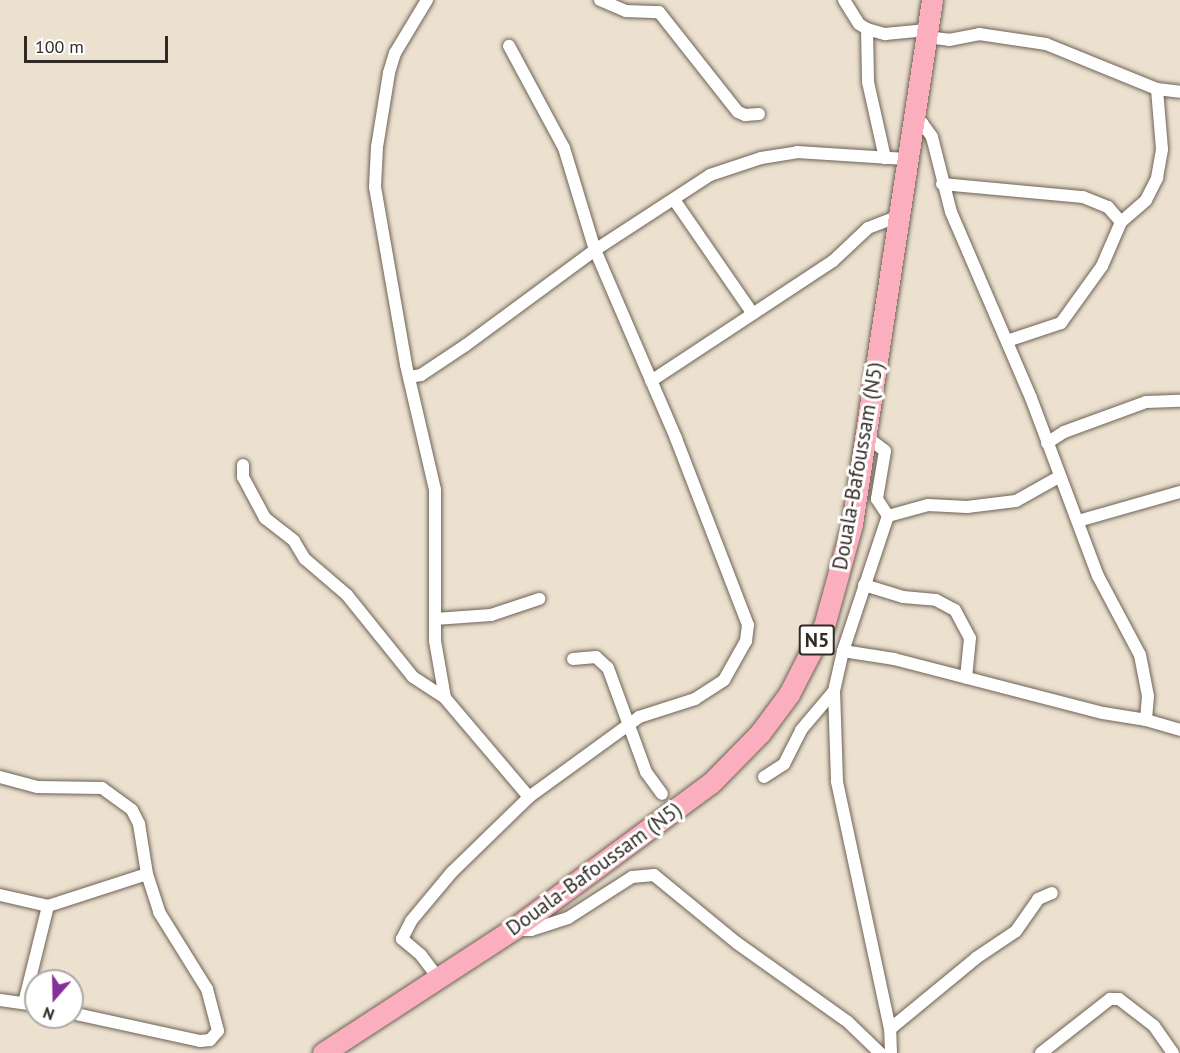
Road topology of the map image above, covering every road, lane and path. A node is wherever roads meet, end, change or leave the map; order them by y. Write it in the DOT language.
graph roads {
  1 [pos="427,0"];
  2 [pos="600,0"];
  3 [pos="844,0"];
  4 [pos="932,0"];
  5 [pos="867,29"];
  6 [pos="927,34"];
  7 [pos="509,46"];
  8 [pos="1157,89"];
  9 [pos="1180,92"];
  10 [pos="759,114"];
  11 [pos="911,119"];
  12 [pos="895,158"];
  13 [pos="942,184"];
  14 [pos="675,201"];
  15 [pos="899,216"];
  16 [pos="1121,222"];
  17 [pos="595,250"];
  18 [pos="753,314"];
  19 [pos="1007,341"];
  20 [pos="409,377"];
  21 [pos="651,381"];
  22 [pos="1180,401"];
  23 [pos="864,435"];
  24 [pos="1047,443"];
  25 [pos="243,465"];
  26 [pos="1059,477"];
  27 [pos="1180,492"];
  28 [pos="888,516"];
  29 [pos="1078,521"];
  30 [pos="864,585"];
  31 [pos="539,598"];
  32 [pos="435,619"];
  33 [pos="843,651"];
  34 [pos="573,659"];
  35 [pos="966,678"];
  36 [pos="834,691"];
  37 [pos="446,698"];
  38 [pos="1146,720"];
  39 [pos="629,725"];
  40 [pos="1180,730"];
  41 [pos="0,777"];
  42 [pos="764,777"];
  43 [pos="662,794"];
  44 [pos="529,798"];
  45 [pos="147,874"];
  46 [pos="1052,892"];
  47 [pos="0,896"];
  48 [pos="48,906"];
  49 [pos="512,930"];
  50 [pos="36,969"];
  51 [pos="439,979"];
  52 [pos="0,1000"];
  53 [pos="24,1003"];
  54 [pos="84,1016"];
  55 [pos="890,1029"];
  56 [pos="330,1051"];
  57 [pos="880,1053"];
  58 [pos="891,1053"];
  59 [pos="1041,1053"];
  60 [pos="1173,1053"];
  1 -- 20 [label="street"];
  2 -- 10 [label="street"];
  3 -- 5 [label="street"];
  4 -- 6 [label="highway, Douala-Bafoussam (N5) / N5"];
  5 -- 6 [label="street"];
  5 -- 12 [label="street"];
  6 -- 8 [label="street"];
  6 -- 11 [label="highway, Douala-Bafoussam (N5) / N5"];
  7 -- 17 [label="street"];
  8 -- 9 [label="street"];
  8 -- 16 [label="street"];
  11 -- 12 [label="highway, Douala-Bafoussam (N5) / N5"];
  11 -- 13 [label="street"];
  12 -- 14 [label="street"];
  12 -- 15 [label="highway, Douala-Bafoussam (N5) / N5"];
  13 -- 16 [label="street"];
  13 -- 19 [label="street"];
  14 -- 17 [label="street"];
  14 -- 18 [label="street"];
  15 -- 18 [label="street"];
  15 -- 23 [label="highway, Douala-Bafoussam (N5) / N5"];
  16 -- 19 [label="street"];
  17 -- 20 [label="street"];
  17 -- 21 [label="street"];
  18 -- 21 [label="street"];
  19 -- 24 [label="street"];
  20 -- 32 [label="street"];
  21 -- 39 [label="street"];
  22 -- 24 [label="street"];
  23 -- 28 [label="street"];
  23 -- 49 [label="highway, Douala-Bafoussam (N5) / N5"];
  24 -- 26 [label="street"];
  25 -- 37 [label="street"];
  26 -- 28 [label="street"];
  26 -- 29 [label="street"];
  27 -- 29 [label="street"];
  28 -- 30 [label="street"];
  29 -- 38 [label="street"];
  30 -- 33 [label="street"];
  30 -- 35 [label="street"];
  31 -- 32 [label="street"];
  32 -- 37 [label="street"];
  33 -- 35 [label="street"];
  33 -- 36 [label="street"];
  34 -- 39 [label="street"];
  35 -- 38 [label="street"];
  36 -- 42 [label="street"];
  36 -- 55 [label="street"];
  37 -- 44 [label="street"];
  38 -- 40 [label="street"];
  39 -- 43 [label="street"];
  39 -- 44 [label="street"];
  41 -- 45 [label="street"];
  44 -- 51 [label="street"];
  45 -- 48 [label="street"];
  45 -- 54 [label="street"];
  46 -- 55 [label="street"];
  47 -- 48 [label="street"];
  48 -- 50 [label="street"];
  49 -- 51 [label="highway, Douala-Bafoussam (N5) / N5"];
  49 -- 57 [label="street"];
  51 -- 56 [label="highway, Douala-Bafoussam (N5) / N5"];
  52 -- 53 [label="street"];
  55 -- 58 [label="street"];
  59 -- 60 [label="street"];
}
